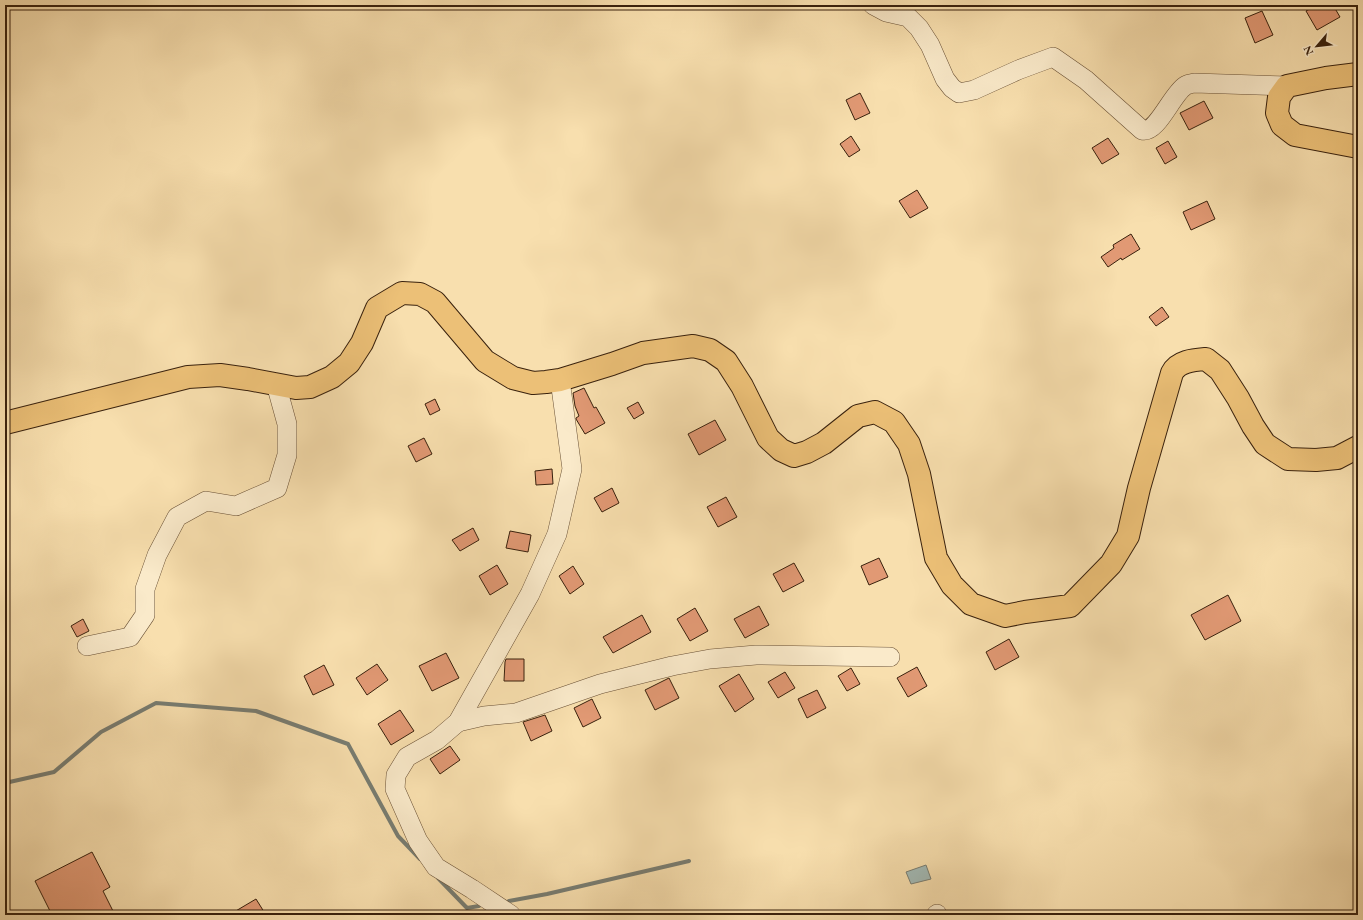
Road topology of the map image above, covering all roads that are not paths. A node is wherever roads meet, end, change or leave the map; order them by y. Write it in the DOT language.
graph roads {
  1 [pos="873,5"];
  2 [pos="1358,74"];
  3 [pos="1287,86"];
  4 [pos="1358,147"];
  5 [pos="560,380"];
  6 [pos="276,384"];
  7 [pos="5,423"];
  8 [pos="1358,447"];
  9 [pos="87,646"];
  10 [pos="890,657"];
  11 [pos="458,722"];
  12 [pos="511,915"];
  1 -- 3 [label="street"];
  2 -- 3 [label="main road"];
  3 -- 4 [label="main road"];
  5 -- 6 [label="main road"];
  5 -- 8 [label="main road"];
  5 -- 11 [label="street"];
  6 -- 7 [label="main road"];
  6 -- 9 [label="street"];
  10 -- 11 [label="street"];
  11 -- 12 [label="street"];
}
